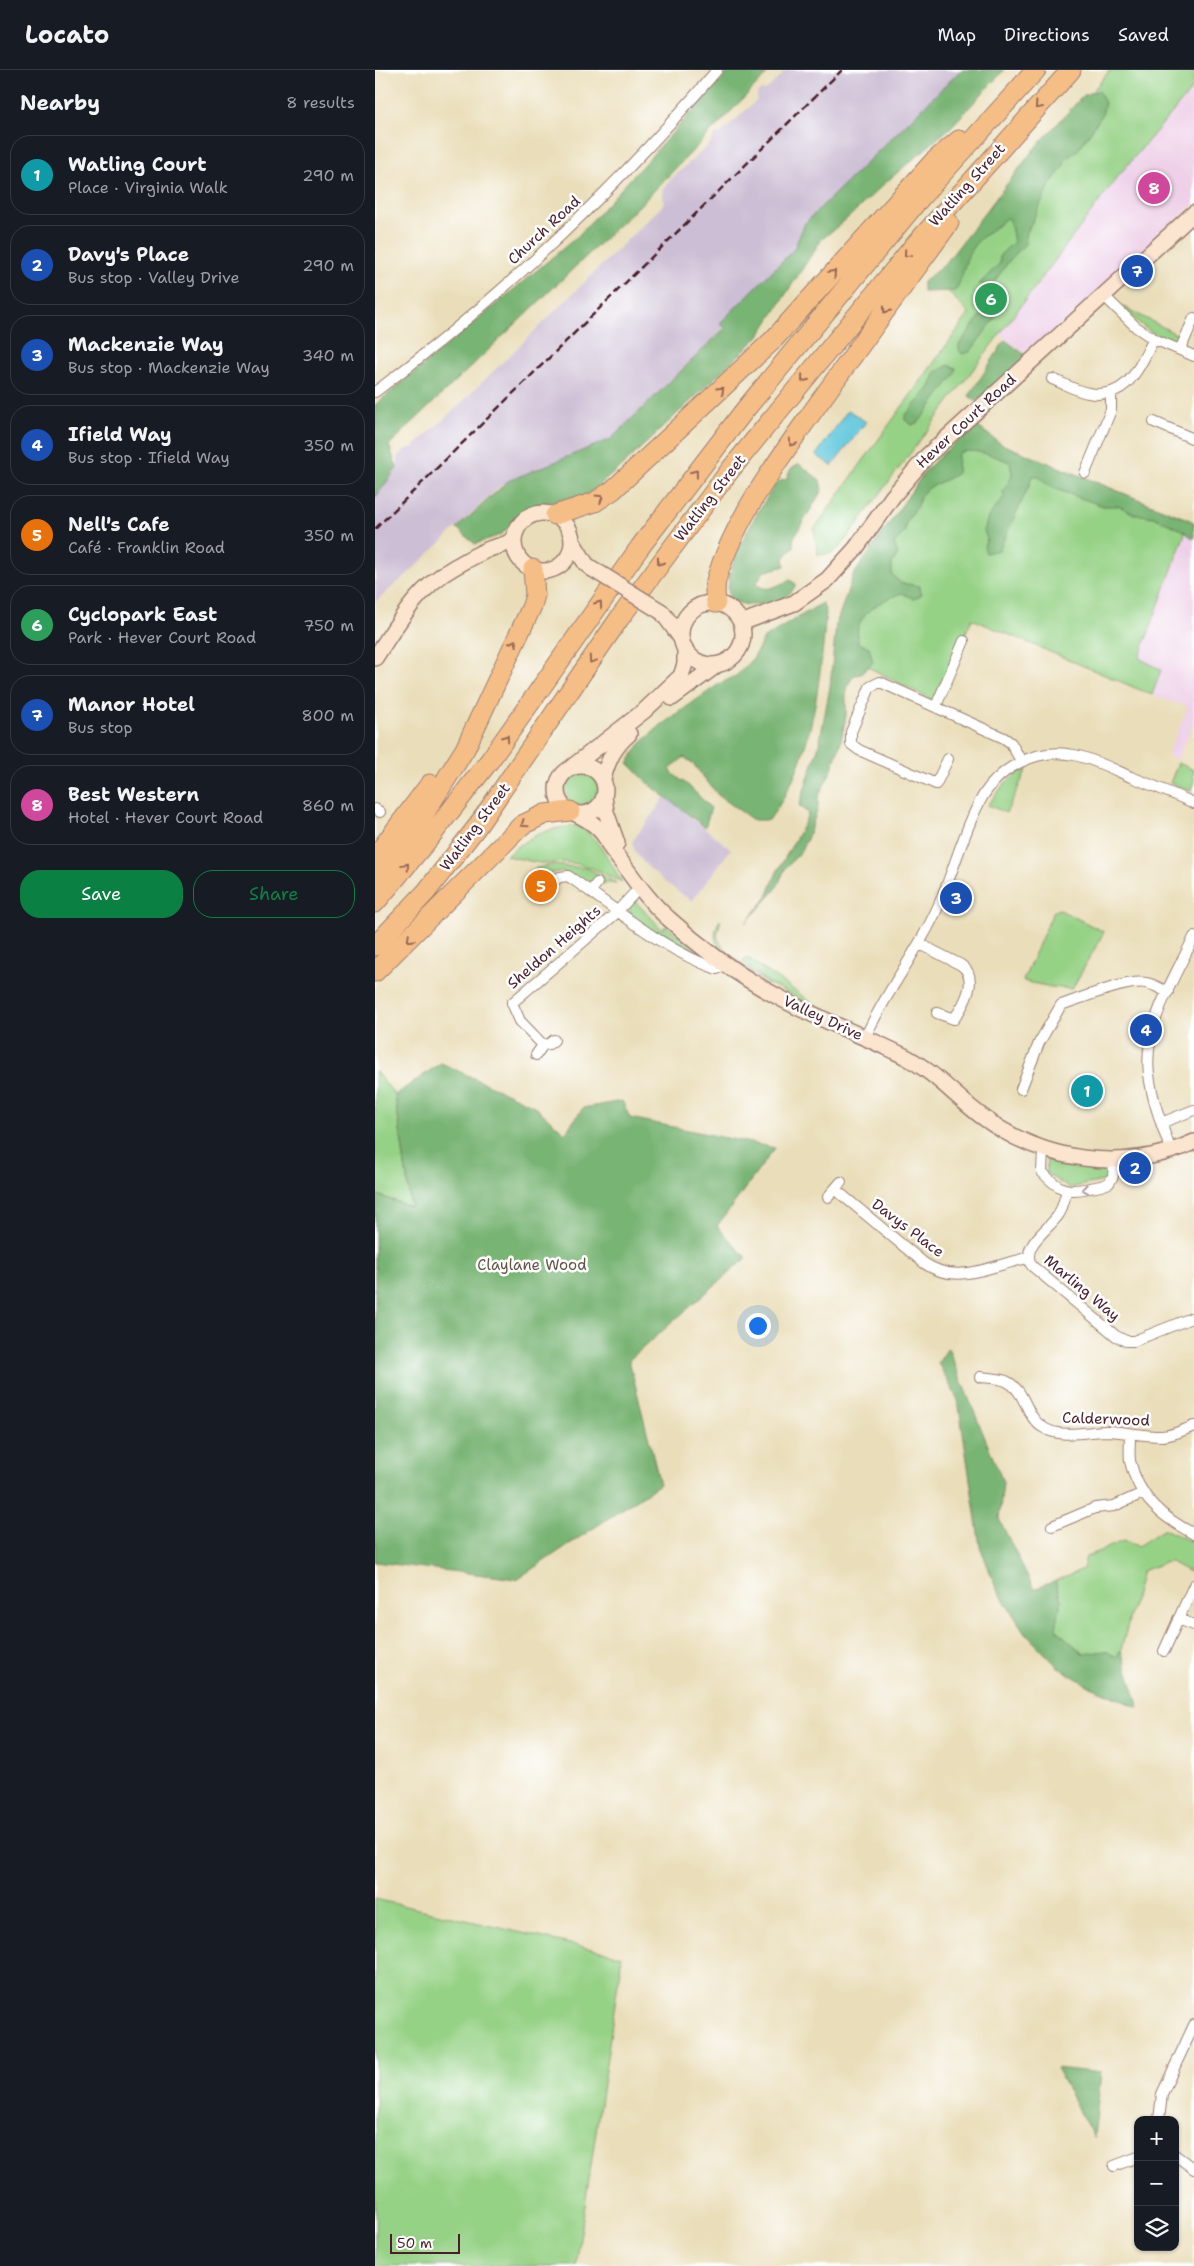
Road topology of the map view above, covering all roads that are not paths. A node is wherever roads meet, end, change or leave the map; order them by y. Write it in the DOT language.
graph roads {
  1 [pos="717,70"];
  2 [pos="1036,70"];
  3 [pos="1071,70"];
  4 [pos="1015,91"];
  5 [pos="1017,129"];
  6 [pos="1194,213"];
  7 [pos="1103,295"];
  8 [pos="1194,318"];
  9 [pos="1154,339"];
  10 [pos="1180,350"];
  11 [pos="1194,356"];
  12 [pos="1052,379"];
  13 [pos="375,392"];
  14 [pos="1111,393"];
  15 [pos="1153,422"];
  16 [pos="1194,439"];
  17 [pos="1085,473"];
  18 [pos="555,515"];
  19 [pos="515,534"];
  20 [pos="572,541"];
  21 [pos="472,559"];
  22 [pos="560,565"];
  23 [pos="529,566"];
  24 [pos="589,566"];
  25 [pos="716,603"];
  26 [pos="692,611"];
  27 [pos="662,612"];
  28 [pos="741,623"];
  29 [pos="964,640"];
  30 [pos="683,643"];
  31 [pos="375,658"];
  32 [pos="717,665"];
  33 [pos="501,671"];
  34 [pos="936,706"];
  35 [pos="947,759"];
  36 [pos="1021,761"];
  37 [pos="572,767"];
  38 [pos="603,780"];
  39 [pos="604,796"];
  40 [pos="1194,803"];
  41 [pos="570,811"];
  42 [pos="375,857"];
  43 [pos="622,861"];
  44 [pos="375,880"];
  45 [pos="555,880"];
  46 [pos="640,887"];
  47 [pos="375,903"];
  48 [pos="619,910"];
  49 [pos="1194,937"];
  50 [pos="920,944"];
  51 [pos="375,946"];
  52 [pos="725,963"];
  53 [pos="375,972"];
  54 [pos="1168,992"];
  55 [pos="937,1013"];
  56 [pos="865,1038"];
  57 [pos="553,1040"];
  58 [pos="543,1045"];
  59 [pos="536,1055"];
  60 [pos="1021,1089"];
  61 [pos="1194,1110"];
  62 [pos="1161,1123"];
  63 [pos="1194,1142"];
  64 [pos="1043,1150"];
  65 [pos="1171,1152"];
  66 [pos="1114,1161"];
  67 [pos="835,1189"];
  68 [pos="1067,1191"];
  69 [pos="1028,1258"];
  70 [pos="1194,1317"];
  71 [pos="980,1377"];
  72 [pos="1194,1426"];
  73 [pos="1130,1434"];
  74 [pos="1143,1493"];
  75 [pos="1052,1526"];
  76 [pos="1194,1534"];
  77 [pos="1194,1585"];
  78 [pos="1178,1619"];
  79 [pos="1194,1625"];
  80 [pos="1164,1652"];
  81 [pos="1194,2025"];
  82 [pos="1159,2116"];
  83 [pos="1134,2158"];
  84 [pos="1179,2159"];
  85 [pos="1114,2166"];
  86 [pos="1194,2169"];
  1 -- 13 [label="street, Church Road"];
  2 -- 4 [label="highway, Watling Street"];
  3 -- 5 [label="highway, Watling Street, one-way"];
  18 -- 4 [label="highway, one-way"];
  47 -- 4 [label="highway, Watling Street, one-way"];
  5 -- 25 [label="highway, one-way"];
  5 -- 51 [label="highway, Watling Street, one-way"];
  6 -- 7 [label="street, Hever Court Road"];
  7 -- 9 [label="street"];
  7 -- 28 [label="street, Hever Court Road"];
  8 -- 10 [label="street"];
  9 -- 10 [label="street"];
  9 -- 14 [label="street"];
  10 -- 11 [label="street"];
  12 -- 14 [label="street"];
  14 -- 17 [label="street"];
  15 -- 16 [label="street"];
  18 -- 19 [label="street"];
  18 -- 20 [label="street"];
  19 -- 21 [label="street"];
  19 -- 23 [label="street"];
  20 -- 22 [label="street"];
  20 -- 24 [label="street"];
  21 -- 23 [label="street"];
  21 -- 31 [label="street"];
  22 -- 23 [label="street"];
  22 -- 24 [label="street"];
  33 -- 23 [label="highway, one-way"];
  24 -- 27 [label="street, bridge"];
  25 -- 26 [label="street"];
  25 -- 28 [label="street"];
  26 -- 27 [label="street"];
  26 -- 30 [label="street"];
  27 -- 30 [label="street"];
  28 -- 32 [label="street"];
  29 -- 34 [label="street"];
  30 -- 32 [label="street"];
  30 -- 37 [label="street"];
  32 -- 38 [label="street"];
  33 -- 42 [label="highway"];
  33 -- 44 [label="highway"];
  34 -- 35 [label="street"];
  34 -- 36 [label="street"];
  36 -- 40 [label="street"];
  36 -- 50 [label="street"];
  37 -- 38 [label="street"];
  37 -- 41 [label="street"];
  38 -- 39 [label="street"];
  39 -- 41 [label="street"];
  39 -- 43 [label="street, Valley Drive"];
  41 -- 43 [label="street, Valley Drive"];
  41 -- 53 [label="highway, one-way"];
  43 -- 46 [label="street, Valley Drive"];
  45 -- 48 [label="street"];
  46 -- 48 [label="street"];
  46 -- 52 [label="street, Valley Drive"];
  48 -- 52 [label="street"];
  48 -- 58 [label="street, Sheldon Heights"];
  49 -- 54 [label="street"];
  50 -- 55 [label="street"];
  50 -- 56 [label="street"];
  52 -- 56 [label="street, Valley Drive"];
  54 -- 60 [label="street"];
  54 -- 62 [label="street"];
  56 -- 64 [label="street, Valley Drive"];
  57 -- 58 [label="street"];
  58 -- 59 [label="street"];
  61 -- 62 [label="street"];
  62 -- 65 [label="street"];
  63 -- 65 [label="street, Valley Drive"];
  64 -- 66 [label="street, Valley Drive"];
  64 -- 68 [label="street"];
  65 -- 66 [label="street, Valley Drive"];
  66 -- 68 [label="street, one-way"];
  67 -- 69 [label="street, Davys Place"];
  68 -- 69 [label="street, Marling Way"];
  69 -- 70 [label="street, Marling Way"];
  71 -- 73 [label="street, Calderwood"];
  72 -- 73 [label="street, Calderwood"];
  73 -- 74 [label="street"];
  74 -- 75 [label="street"];
  74 -- 76 [label="street"];
  77 -- 78 [label="street"];
  78 -- 79 [label="street"];
  78 -- 80 [label="street"];
  81 -- 82 [label="street"];
  83 -- 85 [label="street"];
  84 -- 86 [label="street"];
}
